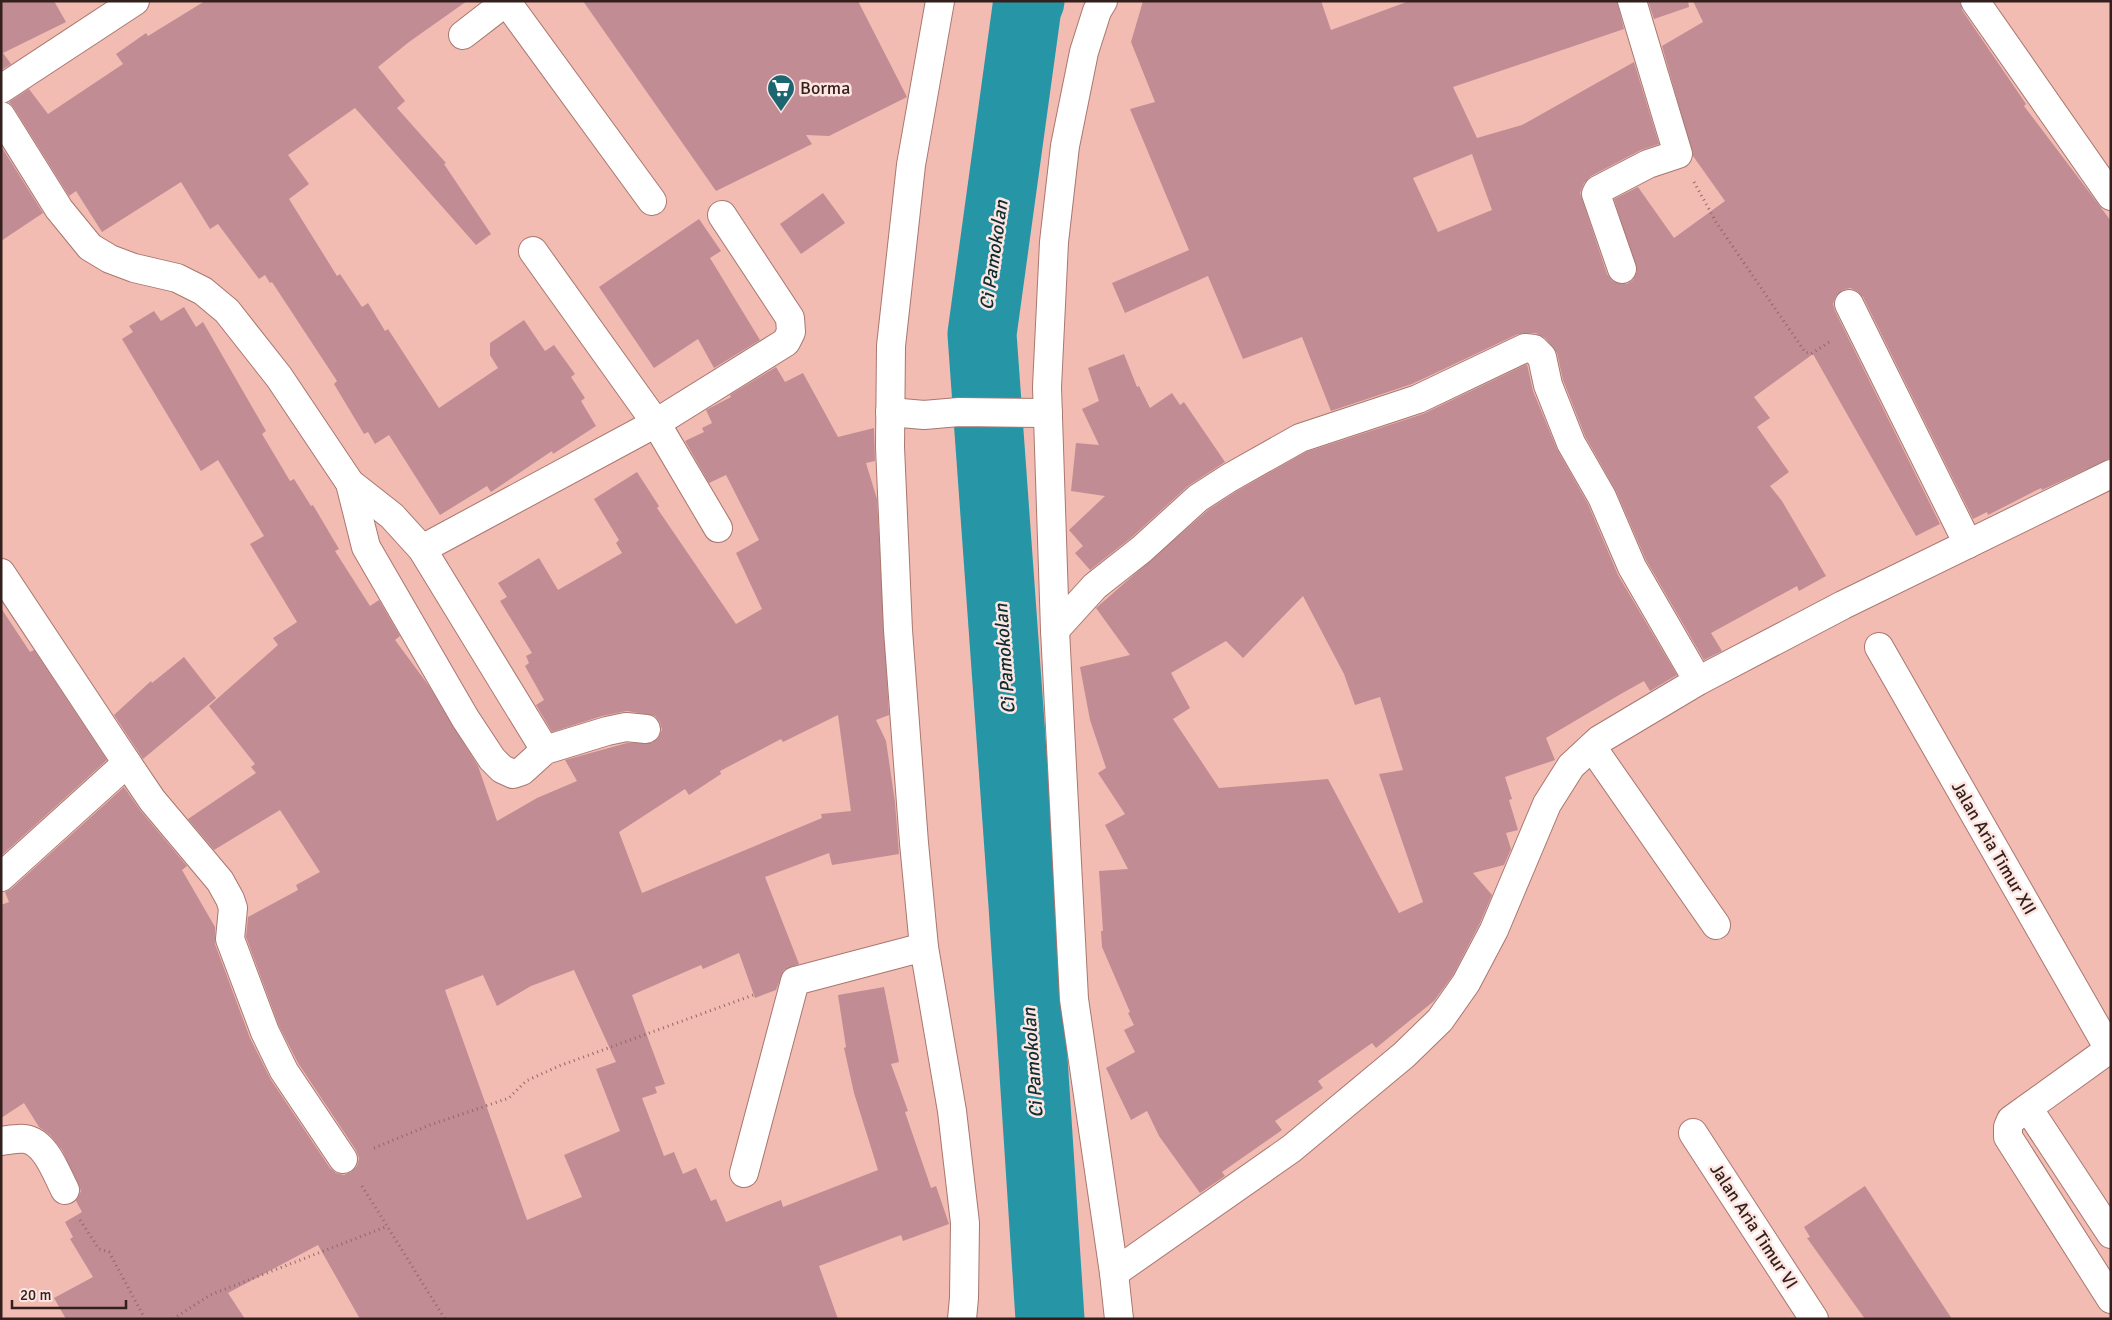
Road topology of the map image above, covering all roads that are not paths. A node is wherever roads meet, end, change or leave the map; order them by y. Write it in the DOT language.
graph roads {
  1 [pos="136,1"];
  2 [pos="506,1"];
  3 [pos="940,1"];
  4 [pos="1103,1"];
  5 [pos="1632,1"];
  6 [pos="1975,1"];
  7 [pos="463,35"];
  8 [pos="1,89"];
  9 [pos="1,116"];
  10 [pos="2111,196"];
  11 [pos="652,202"];
  12 [pos="722,215"];
  13 [pos="533,251"];
  14 [pos="1622,270"];
  15 [pos="1854,314"];
  16 [pos="890,412"];
  17 [pos="1048,413"];
  18 [pos="656,424"];
  19 [pos="2111,474"];
  20 [pos="350,483"];
  21 [pos="718,528"];
  22 [pos="1968,544"];
  23 [pos="422,548"];
  24 [pos="1,573"];
  25 [pos="1055,630"];
  26 [pos="1879,647"];
  27 [pos="1698,681"];
  28 [pos="646,729"];
  29 [pos="1592,747"];
  30 [pos="545,750"];
  31 [pos="127,763"];
  32 [pos="1,877"];
  33 [pos="1716,925"];
  34 [pos="924,947"];
  35 [pos="2110,1049"];
  36 [pos="2028,1108"];
  37 [pos="1693,1133"];
  38 [pos="1,1141"];
  39 [pos="343,1159"];
  40 [pos="744,1173"];
  41 [pos="65,1190"];
  42 [pos="2111,1234"];
  43 [pos="1114,1273"];
  44 [pos="2111,1299"];
  45 [pos="962,1319"];
  46 [pos="1119,1319"];
  47 [pos="1814,1319"];
  1 -- 8 [label="street"];
  2 -- 7 [label="street"];
  2 -- 11 [label="street"];
  3 -- 16 [label="street"];
  4 -- 17 [label="street"];
  5 -- 14 [label="street"];
  6 -- 10 [label="street"];
  9 -- 20 [label="street"];
  12 -- 18 [label="street"];
  13 -- 18 [label="street"];
  15 -- 22 [label="street"];
  16 -- 17 [label="street"];
  16 -- 34 [label="street"];
  17 -- 25 [label="street"];
  18 -- 21 [label="street"];
  18 -- 23 [label="street"];
  19 -- 22 [label="street"];
  20 -- 23 [label="street"];
  20 -- 30 [label="street"];
  22 -- 27 [label="street"];
  23 -- 30 [label="street"];
  24 -- 31 [label="street"];
  25 -- 27 [label="street"];
  25 -- 43 [label="street"];
  26 -- 35 [label="street, Jalan Aria Timur XII"];
  27 -- 29 [label="street"];
  28 -- 30 [label="street"];
  29 -- 33 [label="street"];
  29 -- 43 [label="street"];
  31 -- 32 [label="street"];
  31 -- 39 [label="street"];
  34 -- 40 [label="street"];
  34 -- 45 [label="street"];
  35 -- 36 [label="street"];
  36 -- 42 [label="street"];
  36 -- 44 [label="street"];
  37 -- 47 [label="street, Jalan Aria Timur VI"];
  38 -- 41 [label="street"];
  43 -- 46 [label="street"];
}
